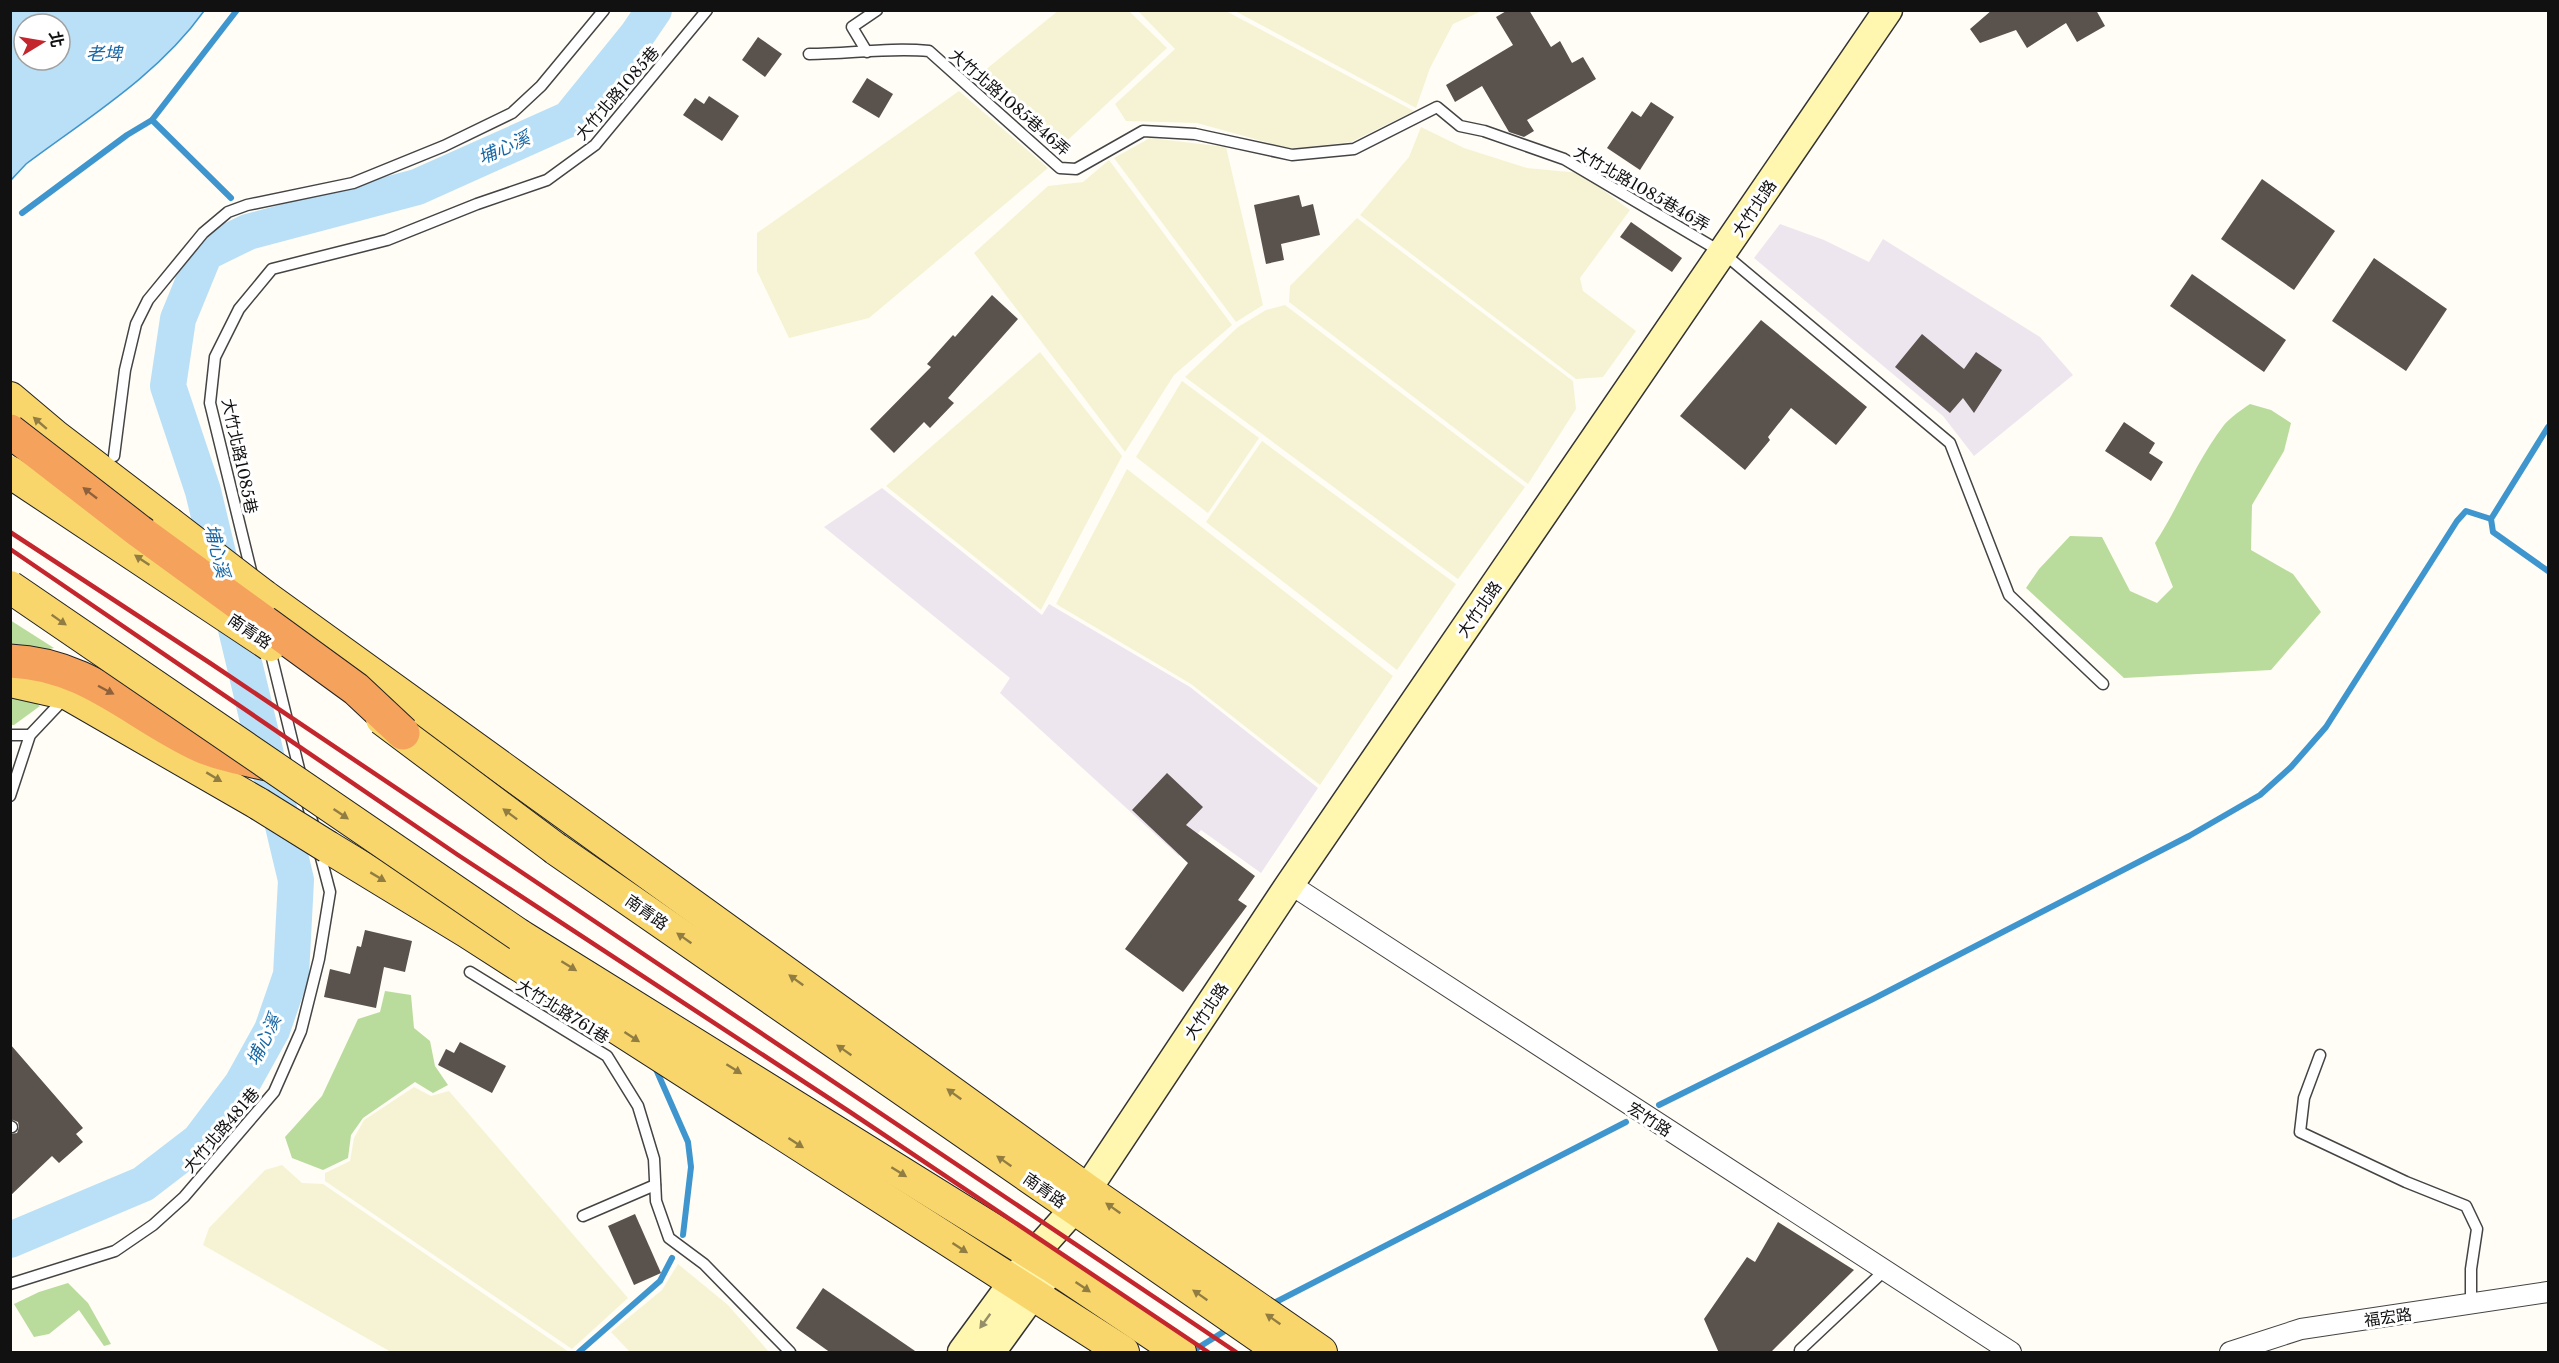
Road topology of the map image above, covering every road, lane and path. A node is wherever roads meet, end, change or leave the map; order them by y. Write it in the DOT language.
graph roads {
  1 [pos="604,10"];
  2 [pos="707,10"];
  3 [pos="877,10"];
  4 [pos="1888,10"];
  5 [pos="867,52"];
  6 [pos="809,54"];
  7 [pos="1723,253"];
  8 [pos="10,398"];
  9 [pos="10,430"];
  10 [pos="114,456"];
  11 [pos="10,472"];
  12 [pos="10,587"];
  13 [pos="10,661"];
  14 [pos="10,681"];
  15 [pos="2103,684"];
  16 [pos="68,694"];
  17 [pos="403,733"];
  18 [pos="10,735"];
  19 [pos="30,735"];
  20 [pos="268,765"];
  21 [pos="10,796"];
  22 [pos="1290,884"];
  23 [pos="330,892"];
  24 [pos="470,972"];
  25 [pos="2320,1055"];
  26 [pos="656,1185"];
  27 [pos="1080,1200"];
  28 [pos="583,1216"];
  29 [pos="1043,1261"];
  30 [pos="1884,1271"];
  31 [pos="10,1284"];
  32 [pos="1023,1289"];
  33 [pos="2548,1292"];
  34 [pos="2471,1304"];
  35 [pos="790,1353"];
  36 [pos="962,1353"];
  37 [pos="991,1353"];
  38 [pos="1123,1353"];
  39 [pos="1180,1353"];
  40 [pos="1282,1353"];
  41 [pos="1321,1353"];
  42 [pos="1800,1353"];
  43 [pos="2011,1353"];
  44 [pos="2230,1353"];
  1 -- 10 [label="lane"];
  2 -- 23 [label="lane, 大竹北路1085巷"];
  3 -- 5 [label="lane"];
  4 -- 7 [label="street, 大竹北路"];
  5 -- 6 [label="lane, 大竹北路1085巷46弄"];
  5 -- 7 [label="lane, 大竹北路1085巷46弄"];
  7 -- 15 [label="lane"];
  7 -- 22 [label="street, 大竹北路"];
  27 -- 8 [label="main road, one-way, bridge"];
  17 -- 9 [label="highway, one-way, bridge"];
  17 -- 11 [label="main road, 南青路, one-way, bridge"];
  12 -- 20 [label="main road, one-way, bridge"];
  13 -- 20 [label="highway, one-way"];
  14 -- 16 [label="main road"];
  16 -- 19 [label="lane"];
  16 -- 32 [label="main road, one-way, bridge"];
  27 -- 17 [label="main road, 南青路, one-way, bridge"];
  18 -- 19 [label="lane"];
  19 -- 21 [label="lane"];
  20 -- 29 [label="main road, one-way, bridge"];
  22 -- 27 [label="street, 大竹北路"];
  22 -- 30 [label="street, 宏竹路"];
  23 -- 31 [label="lane, 大竹北路481巷"];
  24 -- 26 [label="lane, 大竹北路761巷"];
  25 -- 34 [label="lane"];
  26 -- 28 [label="lane"];
  26 -- 35 [label="lane, 大竹北路761巷"];
  27 -- 29 [label="street, 大竹北路"];
  40 -- 27 [label="main road, 南青路, one-way"];
  41 -- 27 [label="main road, one-way"];
  29 -- 32 [label="street, 大竹北路"];
  29 -- 39 [label="main road, one-way"];
  30 -- 42 [label="lane"];
  30 -- 43 [label="street, 宏竹路"];
  32 -- 36 [label="street, 大竹北路, one-way"];
  32 -- 37 [label="street, 大竹北路"];
  32 -- 38 [label="main road"];
  33 -- 34 [label="street, 福宏路"];
  34 -- 44 [label="street, 福宏路"];
}
